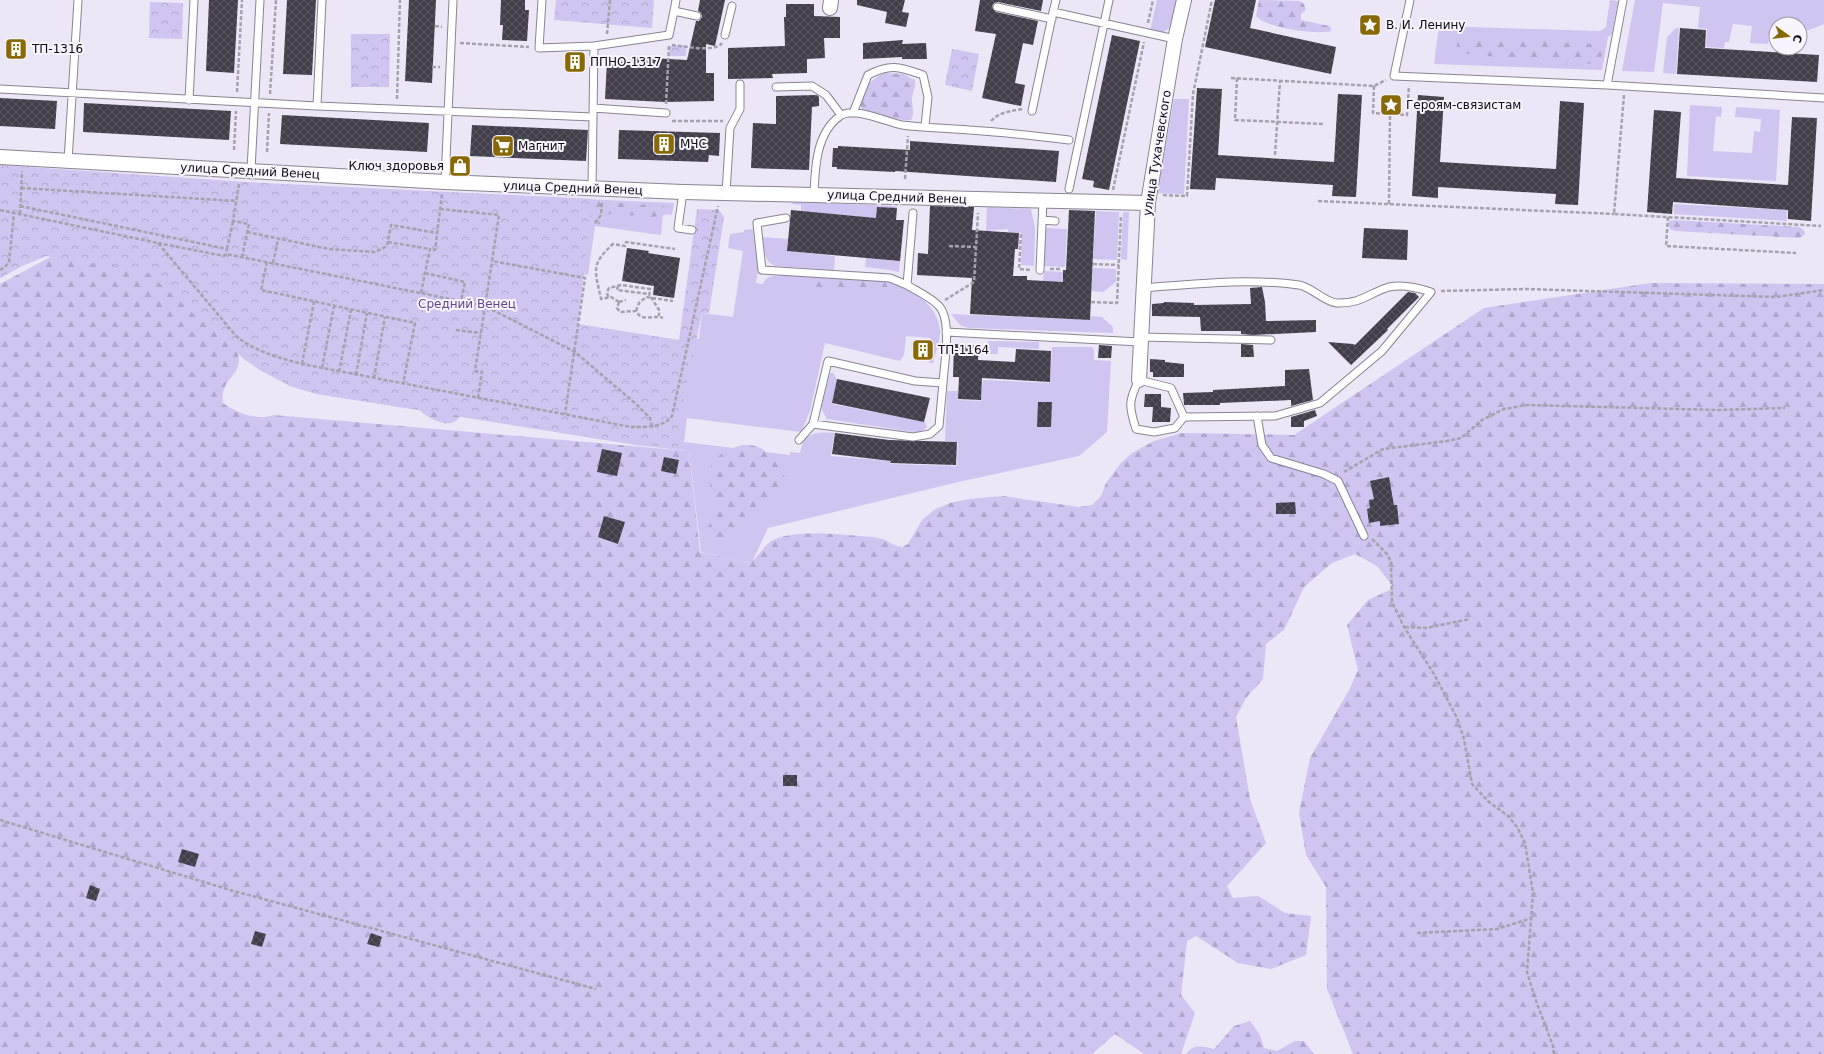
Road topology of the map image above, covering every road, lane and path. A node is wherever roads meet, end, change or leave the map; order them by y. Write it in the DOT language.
graph roads {
  1 [pos="78,0"];
  2 [pos="194,0"];
  3 [pos="242,0"];
  4 [pos="260,0"];
  5 [pos="276,0"];
  6 [pos="322,0"];
  7 [pos="400,0"];
  8 [pos="454,0"];
  9 [pos="542,0"];
  10 [pos="610,0"];
  11 [pos="676,0"];
  12 [pos="1056,0"];
  13 [pos="1109,0"];
  14 [pos="1153,0"];
  15 [pos="1184,0"];
  16 [pos="1212,0"];
  17 [pos="1410,0"];
  18 [pos="1623,0"];
  19 [pos="732,6"];
  20 [pos="997,7"];
  21 [pos="674,11"];
  22 [pos="696,16"];
  23 [pos="1052,16"];
  24 [pos="720,21"];
  25 [pos="728,23"];
  26 [pos="1104,23"];
  27 [pos="1146,33"];
  28 [pos="669,35"];
  29 [pos="725,35"];
  30 [pos="1175,39"];
  31 [pos="452,42"];
  32 [pos="606,44"];
  33 [pos="669,45"];
  34 [pos="594,46"];
  35 [pos="539,48"];
  36 [pos="1394,76"];
  37 [pos="1410,77"];
  38 [pos="1231,78"];
  39 [pos="1238,78"];
  40 [pos="1280,81"];
  41 [pos="740,84"];
  42 [pos="1374,86"];
  43 [pos="1607,86"];
  44 [pos="776,87"];
  45 [pos="1624,87"];
  46 [pos="0,89"];
  47 [pos="73,94"];
  48 [pos="1824,98"];
  49 [pos="189,100"];
  50 [pos="237,103"];
  51 [pos="255,104"];
  52 [pos="270,104"];
  53 [pos="317,106"];
  54 [pos="593,108"];
  55 [pos="1032,108"];
  56 [pos="397,110"];
  57 [pos="448,112"];
  58 [pos="666,113"];
  59 [pos="853,113"];
  60 [pos="1390,114"];
  61 [pos="841,115"];
  62 [pos="593,117"];
  63 [pos="734,121"];
  64 [pos="1277,122"];
  65 [pos="1324,124"];
  66 [pos="908,125"];
  67 [pos="925,126"];
  68 [pos="982,131"];
  69 [pos="1069,140"];
  70 [pos="234,150"];
  71 [pos="267,152"];
  72 [pos="1275,155"];
  73 [pos="0,157"];
  74 [pos="23,159"];
  75 [pos="68,161"];
  76 [pos="246,170"];
  77 [pos="905,179"];
  78 [pos="444,187"];
  79 [pos="21,188"];
  80 [pos="597,188"];
  81 [pos="1069,189"];
  82 [pos="682,192"];
  83 [pos="723,193"];
  84 [pos="814,194"];
  85 [pos="1148,199"];
  86 [pos="237,201"];
  87 [pos="1043,201"];
  88 [pos="1318,201"];
  89 [pos="1122,203"];
  90 [pos="1389,204"];
  91 [pos="20,206"];
  92 [pos="440,209"];
  93 [pos="978,209"];
  94 [pos="0,210"];
  95 [pos="913,212"];
  96 [pos="14,213"];
  97 [pos="20,214"];
  98 [pos="1614,214"];
  99 [pos="1668,217"];
  100 [pos="786,218"];
  101 [pos="1042,220"];
  102 [pos="233,221"];
  103 [pos="1055,221"];
  104 [pos="595,223"];
  105 [pos="1821,226"];
  106 [pos="692,230"];
  107 [pos="247,232"];
  108 [pos="437,233"];
  109 [pos="1021,234"];
  110 [pos="278,239"];
  111 [pos="388,242"];
  112 [pos="158,243"];
  113 [pos="949,246"];
  114 [pos="976,247"];
  115 [pos="227,249"];
  116 [pos="430,249"];
  117 [pos="675,249"];
  118 [pos="1796,253"];
  119 [pos="226,254"];
  120 [pos="242,257"];
  121 [pos="492,261"];
  122 [pos="267,262"];
  123 [pos="273,263"];
  124 [pos="1093,264"];
  125 [pos="1119,265"];
  126 [pos="0,270"];
  127 [pos="1040,270"];
  128 [pos="425,274"];
  129 [pos="907,285"];
  130 [pos="618,286"];
  131 [pos="1143,288"];
  132 [pos="1824,290"];
  133 [pos="1431,292"];
  134 [pos="421,293"];
  135 [pos="650,296"];
  136 [pos="608,298"];
  137 [pos="626,300"];
  138 [pos="461,301"];
  139 [pos="673,301"];
  140 [pos="314,302"];
  141 [pos="619,302"];
  142 [pos="1091,302"];
  143 [pos="938,305"];
  144 [pos="334,306"];
  145 [pos="485,306"];
  146 [pos="351,310"];
  147 [pos="636,311"];
  148 [pos="368,313"];
  149 [pos="659,316"];
  150 [pos="385,317"];
  151 [pos="663,318"];
  152 [pos="456,330"];
  153 [pos="946,332"];
  154 [pos="481,333"];
  155 [pos="1141,339"];
  156 [pos="1271,340"];
  157 [pos="575,352"];
  158 [pos="302,364"];
  159 [pos="322,368"];
  160 [pos="340,372"];
  161 [pos="356,375"];
  162 [pos="374,378"];
  163 [pos="1139,380"];
  164 [pos="943,383"];
  165 [pos="403,384"];
  166 [pos="478,398"];
  167 [pos="1785,408"];
  168 [pos="565,414"];
  169 [pos="1257,416"];
  170 [pos="1184,417"];
  171 [pos="813,424"];
  172 [pos="652,426"];
  173 [pos="799,440"];
  174 [pos="1333,478"];
  175 [pos="1364,536"];
  176 [pos="1470,619"];
  177 [pos="1404,627"];
  178 [pos="0,820"];
  179 [pos="1532,918"];
  180 [pos="1417,933"];
  181 [pos="596,989"];
  182 [pos="1554,1054"];
  1 -- 47 [label="lane"];
  2 -- 49 [label="lane"];
  3 -- 50 [label="path"];
  4 -- 51 [label="lane"];
  5 -- 52 [label="path"];
  6 -- 53 [label="lane"];
  7 -- 56 [label="path"];
  8 -- 31 [label="lane"];
  9 -- 35 [label="lane"];
  10 -- 32 [label="path"];
  11 -- 21 [label="lane"];
  12 -- 23 [label="lane"];
  13 -- 26 [label="lane"];
  14 -- 27 [label="path"];
  15 -- 30 [label="street, улица Тухачевского"];
  16 -- 85 [label="path"];
  17 -- 36 [label="lane"];
  18 -- 43 [label="lane"];
  19 -- 25 [label="lane"];
  20 -- 23 [label="lane"];
  21 -- 22 [label="lane"];
  21 -- 28 [label="lane"];
  23 -- 26 [label="lane"];
  23 -- 55 [label="lane"];
  24 -- 25 [label="lane"];
  25 -- 29 [label="lane"];
  26 -- 27 [label="lane"];
  26 -- 81 [label="lane"];
  27 -- 30 [label="lane"];
  27 -- 89 [label="path"];
  28 -- 32 [label="lane"];
  28 -- 33 [label="path"];
  29 -- 33 [label="path"];
  30 -- 85 [label="street, улица Тухачевского"];
  31 -- 35 [label="path"];
  31 -- 57 [label="lane"];
  32 -- 34 [label="lane"];
  33 -- 58 [label="path"];
  34 -- 35 [label="lane"];
  34 -- 54 [label="lane"];
  36 -- 37 [label="lane"];
  36 -- 42 [label="path"];
  37 -- 43 [label="lane"];
  37 -- 60 [label="path"];
  38 -- 39 [label="path"];
  39 -- 40 [label="path"];
  39 -- 64 [label="path"];
  40 -- 42 [label="path"];
  40 -- 64 [label="path"];
  41 -- 63 [label="lane"];
  42 -- 60 [label="path"];
  43 -- 45 [label="lane"];
  44 -- 61 [label="lane"];
  45 -- 48 [label="lane"];
  45 -- 98 [label="path"];
  46 -- 47 [label="lane"];
  47 -- 49 [label="lane"];
  47 -- 75 [label="lane"];
  49 -- 50 [label="lane"];
  50 -- 51 [label="lane"];
  50 -- 70 [label="path"];
  51 -- 52 [label="lane"];
  51 -- 76 [label="lane"];
  52 -- 53 [label="lane"];
  52 -- 71 [label="path"];
  53 -- 56 [label="lane"];
  54 -- 58 [label="lane"];
  54 -- 62 [label="lane"];
  55 -- 68 [label="path"];
  56 -- 57 [label="lane"];
  57 -- 62 [label="lane"];
  57 -- 78 [label="lane"];
  58 -- 63 [label="path"];
  59 -- 61 [label="lane"];
  59 -- 66 [label="lane"];
  59 -- 67 [label="lane"];
  60 -- 90 [label="path"];
  61 -- 84 [label="lane"];
  62 -- 80 [label="lane"];
  63 -- 83 [label="lane"];
  64 -- 65 [label="path"];
  64 -- 72 [label="path"];
  66 -- 67 [label="lane"];
  66 -- 77 [label="path"];
  67 -- 68 [label="lane"];
  68 -- 69 [label="lane"];
  73 -- 74 [label="street, улица Средний Венец"];
  74 -- 75 [label="street, улица Средний Венец"];
  74 -- 79 [label="path"];
  75 -- 76 [label="street, улица Средний Венец"];
  76 -- 78 [label="street, улица Средний Венец"];
  76 -- 86 [label="path"];
  78 -- 80 [label="street, улица Средний Венец"];
  78 -- 92 [label="path"];
  79 -- 86 [label="path"];
  79 -- 91 [label="path"];
  80 -- 82 [label="street, улица Средний Венец"];
  80 -- 104 [label="path"];
  82 -- 83 [label="street, улица Средний Венец"];
  82 -- 106 [label="lane"];
  83 -- 84 [label="street, улица Средний Венец"];
  83 -- 172 [label="path"];
  84 -- 87 [label="street, улица Средний Венец"];
  85 -- 89 [label="street, улица Средний Венец"];
  85 -- 131 [label="street, улица Тухачевского"];
  86 -- 102 [label="path"];
  87 -- 89 [label="street, улица Средний Венец"];
  87 -- 101 [label="lane"];
  88 -- 90 [label="path"];
  89 -- 125 [label="path"];
  90 -- 98 [label="path"];
  91 -- 97 [label="path"];
  91 -- 115 [label="path"];
  92 -- 108 [label="path"];
  92 -- 121 [label="path"];
  93 -- 114 [label="path"];
  94 -- 96 [label="path"];
  95 -- 129 [label="lane"];
  96 -- 97 [label="path"];
  96 -- 126 [label="path"];
  97 -- 112 [label="path"];
  98 -- 99 [label="path"];
  99 -- 105 [label="path"];
  99 -- 118 [label="path"];
  100 -- 129 [label="lane"];
  101 -- 103 [label="lane"];
  101 -- 127 [label="lane"];
  102 -- 107 [label="path"];
  102 -- 115 [label="path"];
  107 -- 110 [label="path"];
  107 -- 120 [label="path"];
  108 -- 111 [label="path"];
  108 -- 116 [label="path"];
  109 -- 127 [label="path"];
  110 -- 111 [label="path"];
  110 -- 123 [label="path"];
  111 -- 116 [label="path"];
  112 -- 119 [label="path"];
  112 -- 158 [label="path"];
  113 -- 114 [label="path"];
  114 -- 143 [label="path"];
  115 -- 119 [label="path"];
  116 -- 128 [label="path"];
  117 -- 136 [label="path"];
  119 -- 120 [label="path"];
  120 -- 122 [label="path"];
  121 -- 145 [label="path"];
  121 -- 157 [label="path"];
  122 -- 123 [label="path"];
  122 -- 140 [label="path"];
  123 -- 134 [label="path"];
  124 -- 125 [label="path"];
  125 -- 142 [label="path"];
  128 -- 134 [label="path"];
  128 -- 138 [label="path"];
  129 -- 143 [label="lane"];
  130 -- 135 [label="path"];
  130 -- 135 [label="path"];
  130 -- 136 [label="path"];
  131 -- 133 [label="lane"];
  131 -- 155 [label="street, улица Тухачевского"];
  132 -- 133 [label="path"];
  133 -- 169 [label="lane"];
  134 -- 138 [label="path"];
  135 -- 139 [label="path"];
  135 -- 147 [label="path"];
  135 -- 149 [label="path"];
  136 -- 141 [label="path"];
  137 -- 141 [label="path"];
  138 -- 145 [label="path"];
  140 -- 144 [label="path"];
  140 -- 158 [label="path"];
  141 -- 147 [label="path"];
  143 -- 153 [label="lane"];
  144 -- 146 [label="path"];
  144 -- 159 [label="path"];
  145 -- 154 [label="path"];
  145 -- 157 [label="path"];
  146 -- 148 [label="path"];
  146 -- 160 [label="path"];
  147 -- 149 [label="path"];
  148 -- 150 [label="path"];
  148 -- 161 [label="path"];
  149 -- 151 [label="path"];
  150 -- 162 [label="path"];
  150 -- 165 [label="path"];
  152 -- 154 [label="path"];
  153 -- 155 [label="lane"];
  153 -- 164 [label="lane"];
  154 -- 166 [label="path"];
  155 -- 156 [label="lane"];
  155 -- 163 [label="street, улица Тухачевского"];
  157 -- 168 [label="path"];
  157 -- 172 [label="path"];
  158 -- 159 [label="path"];
  159 -- 160 [label="path"];
  160 -- 161 [label="path"];
  161 -- 162 [label="path"];
  162 -- 165 [label="path"];
  163 -- 170 [label="lane"];
  163 -- 170 [label="lane"];
  164 -- 171 [label="lane"];
  164 -- 171 [label="lane"];
  165 -- 166 [label="path"];
  166 -- 168 [label="path"];
  167 -- 174 [label="path"];
  168 -- 172 [label="path"];
  169 -- 170 [label="lane"];
  169 -- 174 [label="lane"];
  171 -- 173 [label="lane"];
  174 -- 175 [label="lane"];
  175 -- 177 [label="path"];
  176 -- 177 [label="path"];
  177 -- 179 [label="path"];
  178 -- 181 [label="path"];
  179 -- 180 [label="path"];
  179 -- 182 [label="path"];
}
